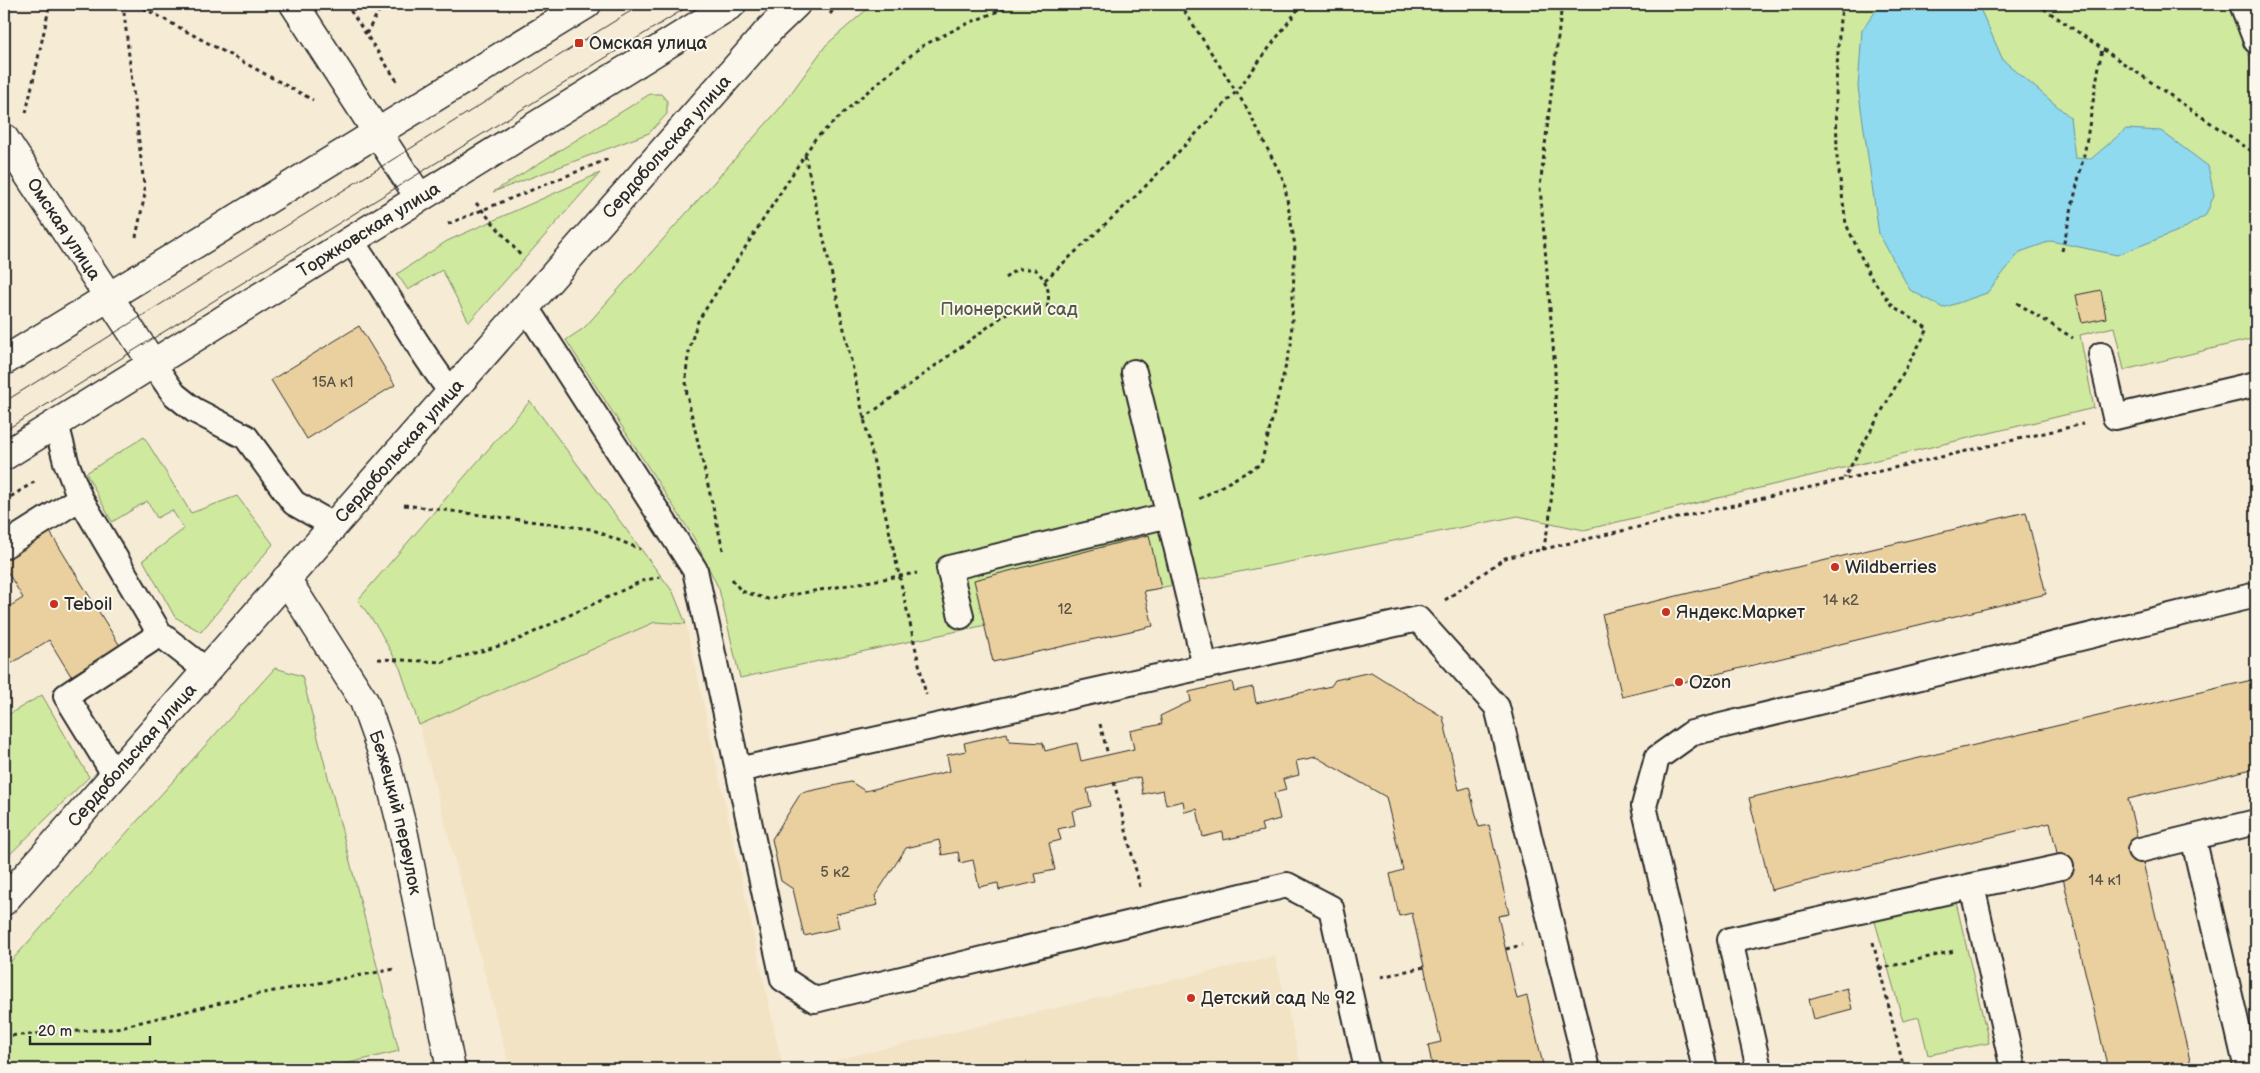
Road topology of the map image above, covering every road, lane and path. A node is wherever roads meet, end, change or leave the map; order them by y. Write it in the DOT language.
graph roads {
  1 [pos="50,4"];
  2 [pos="123,4"];
  3 [pos="136,4"];
  4 [pos="294,4"];
  5 [pos="346,4"];
  6 [pos="383,4"];
  7 [pos="587,4"];
  8 [pos="732,4"];
  9 [pos="796,4"];
  10 [pos="1015,4"];
  11 [pos="1180,4"];
  12 [pos="1302,4"];
  13 [pos="1562,4"];
  14 [pos="1844,4"];
  15 [pos="2037,4"];
  16 [pos="2242,4"];
  17 [pos="366,34"];
  18 [pos="2256,41"];
  19 [pos="2102,48"];
  20 [pos="393,74"];
  21 [pos="1236,92"];
  22 [pos="318,102"];
  23 [pos="378,133"];
  24 [pos="6,142"];
  25 [pos="2256,154"];
  26 [pos="805,155"];
  27 [pos="471,196"];
  28 [pos="420,197"];
  29 [pos="136,237"];
  30 [pos="350,240"];
  31 [pos="2062,251"];
  32 [pos="528,264"];
  33 [pos="1005,278"];
  34 [pos="1045,280"];
  35 [pos="108,296"];
  36 [pos="2017,303"];
  37 [pos="525,306"];
  38 [pos="1047,308"];
  39 [pos="1011,310"];
  40 [pos="2101,355"];
  41 [pos="4,361"];
  42 [pos="153,364"];
  43 [pos="1134,372"];
  44 [pos="2256,384"];
  45 [pos="452,393"];
  46 [pos="2115,417"];
  47 [pos="863,419"];
  48 [pos="56,423"];
  49 [pos="4,456"];
  50 [pos="1844,478"];
  51 [pos="80,498"];
  52 [pos="404,505"];
  53 [pos="1169,516"];
  54 [pos="333,526"];
  55 [pos="4,546"];
  56 [pos="643,550"];
  57 [pos="1543,550"];
  58 [pos="725,557"];
  59 [pos="949,568"];
  60 [pos="695,570"];
  61 [pos="730,576"];
  62 [pos="898,576"];
  63 [pos="286,579"];
  64 [pos="2256,595"];
  65 [pos="961,616"];
  66 [pos="1418,619"];
  67 [pos="160,634"];
  68 [pos="335,656"];
  69 [pos="1205,666"];
  70 [pos="206,670"];
  71 [pos="1099,722"];
  72 [pos="933,727"];
  73 [pos="1108,755"];
  74 [pos="738,770"];
  75 [pos="114,774"];
  76 [pos="1114,782"];
  77 [pos="2256,822"];
  78 [pos="2193,837"];
  79 [pos="2140,850"];
  80 [pos="2061,867"];
  81 [pos="1972,886"];
  82 [pos="4,901"];
  83 [pos="1148,919"];
  84 [pos="1871,935"];
  85 [pos="1956,960"];
  86 [pos="428,962"];
  87 [pos="1424,967"];
  88 [pos="1879,969"];
  89 [pos="1348,984"];
  90 [pos="4,1036"];
  91 [pos="451,1069"];
  92 [pos="1367,1069"];
  93 [pos="1586,1069"];
  94 [pos="1705,1069"];
  95 [pos="1759,1069"];
  96 [pos="1904,1069"];
  97 [pos="2013,1069"];
  98 [pos="2247,1069"];
  1 -- 24 [label="path"];
  2 -- 29 [label="path"];
  3 -- 22 [label="path"];
  4 -- 23 [label="street"];
  5 -- 17 [label="path"];
  6 -- 17 [label="path"];
  7 -- 23 [label="street"];
  8 -- 28 [label="street, Торжковская улица"];
  9 -- 37 [label="street, Сердобольская улица"];
  10 -- 26 [label="path"];
  11 -- 21 [label="path"];
  12 -- 21 [label="path"];
  13 -- 57 [label="path"];
  14 -- 50 [label="path"];
  15 -- 19 [label="path"];
  16 -- 18 [label="lane"];
  17 -- 20 [label="path"];
  19 -- 25 [label="path"];
  19 -- 31 [label="path"];
  21 -- 34 [label="path"];
  21 -- 53 [label="path"];
  23 -- 28 [label="street"];
  23 -- 35 [label="street"];
  24 -- 35 [label="street, Омская улица"];
  26 -- 47 [label="path"];
  26 -- 58 [label="path"];
  27 -- 32 [label="path"];
  28 -- 30 [label="street, Торжковская улица"];
  30 -- 42 [label="street, Торжковская улица"];
  30 -- 45 [label="lane"];
  33 -- 34 [label="path"];
  34 -- 38 [label="path"];
  35 -- 41 [label="street"];
  35 -- 42 [label="street, Омская улица"];
  36 -- 40 [label="path"];
  37 -- 45 [label="street, Сердобольская улица"];
  37 -- 60 [label="lane"];
  39 -- 47 [label="path"];
  40 -- 46 [label="lane"];
  42 -- 48 [label="street, Торжковская улица"];
  42 -- 54 [label="lane"];
  43 -- 53 [label="lane"];
  44 -- 46 [label="lane"];
  45 -- 54 [label="street, Сердобольская улица"];
  46 -- 50 [label="path"];
  47 -- 62 [label="path"];
  48 -- 49 [label="street, Торжковская улица"];
  48 -- 51 [label="lane"];
  50 -- 57 [label="path"];
  51 -- 55 [label="lane"];
  51 -- 67 [label="lane"];
  52 -- 56 [label="path"];
  53 -- 59 [label="lane"];
  53 -- 69 [label="lane"];
  54 -- 63 [label="street, Сердобольская улица"];
  57 -- 66 [label="path"];
  59 -- 62 [label="path"];
  59 -- 65 [label="lane"];
  60 -- 68 [label="path"];
  60 -- 74 [label="lane"];
  61 -- 62 [label="path"];
  62 -- 72 [label="path"];
  63 -- 68 [label="street, Бежецкий переулок"];
  63 -- 70 [label="street, Сердобольская улица"];
  64 -- 94 [label="lane"];
  66 -- 69 [label="lane"];
  66 -- 93 [label="lane"];
  67 -- 70 [label="lane"];
  67 -- 75 [label="lane"];
  68 -- 86 [label="street, Бежецкий переулок"];
  69 -- 72 [label="lane"];
  70 -- 75 [label="street, Сердобольская улица"];
  71 -- 73 [label="path"];
  72 -- 74 [label="lane"];
  74 -- 83 [label="lane"];
  75 -- 82 [label="street, Сердобольская улица"];
  76 -- 83 [label="path"];
  77 -- 78 [label="lane"];
  78 -- 79 [label="lane"];
  78 -- 98 [label="lane"];
  80 -- 81 [label="lane"];
  81 -- 95 [label="lane"];
  81 -- 97 [label="lane"];
  83 -- 89 [label="lane"];
  84 -- 88 [label="path"];
  85 -- 88 [label="path"];
  86 -- 90 [label="path"];
  86 -- 91 [label="street, Бежецкий переулок"];
  87 -- 89 [label="path"];
  88 -- 96 [label="path"];
  89 -- 92 [label="lane"];
}
